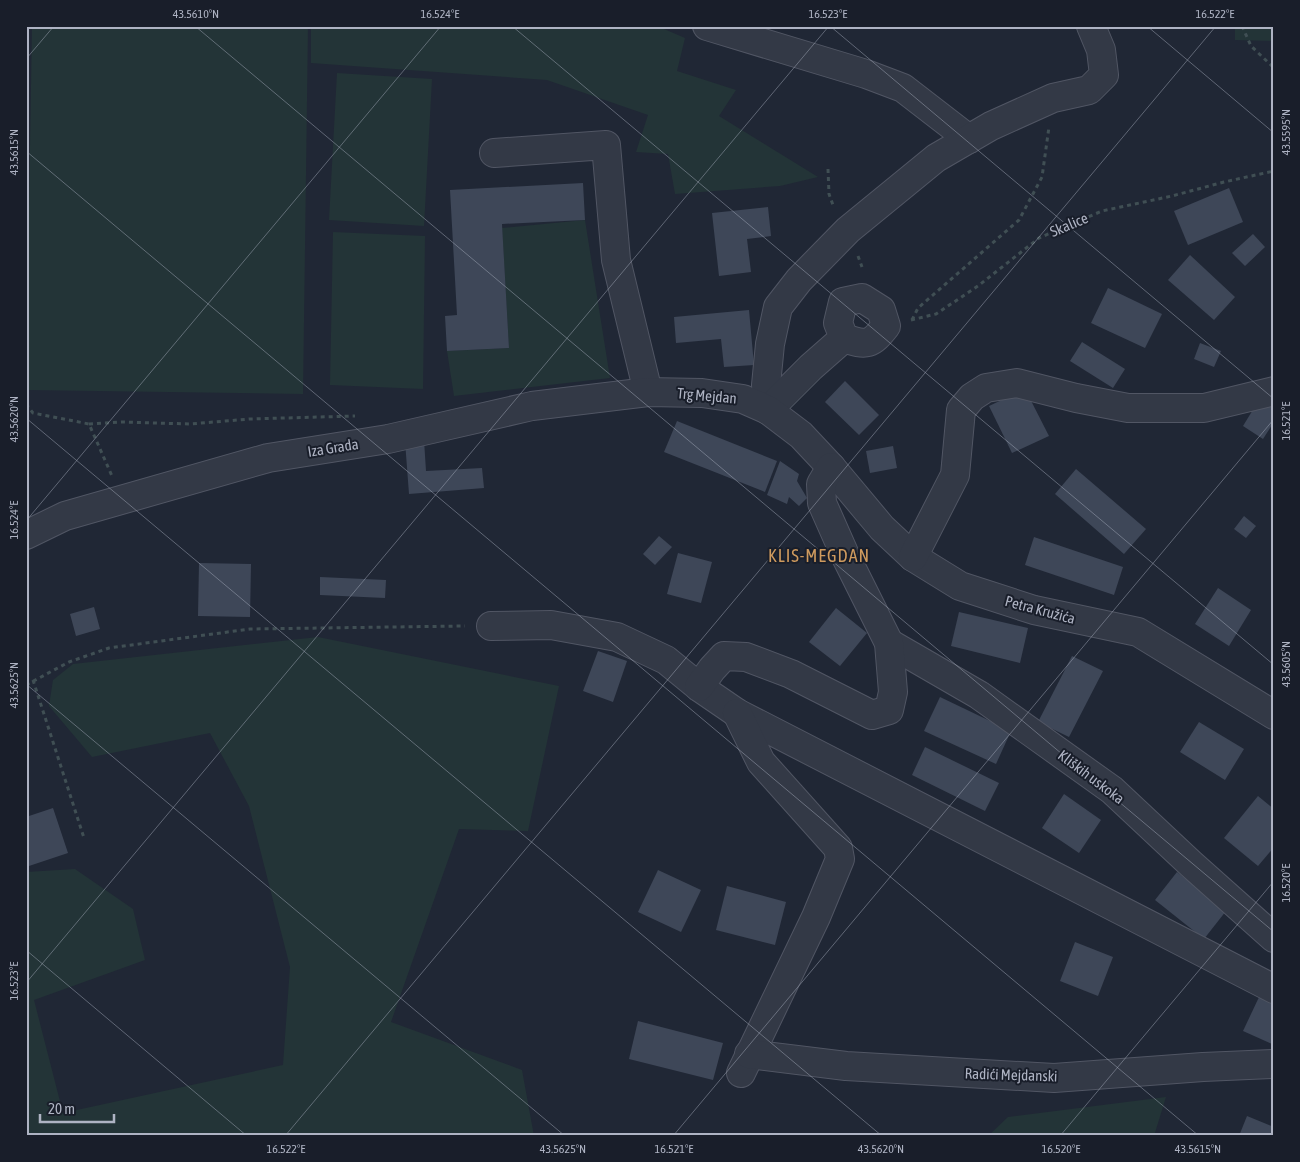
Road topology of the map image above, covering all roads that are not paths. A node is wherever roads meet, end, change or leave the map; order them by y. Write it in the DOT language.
graph roads {
  1 [pos="707,26"];
  2 [pos="1091,26"];
  3 [pos="968,139"];
  4 [pos="494,153"];
  5 [pos="844,338"];
  6 [pos="1274,391"];
  7 [pos="648,392"];
  8 [pos="768,410"];
  9 [pos="831,467"];
  10 [pos="26,534"];
  11 [pos="913,557"];
  12 [pos="491,626"];
  13 [pos="889,643"];
  14 [pos="700,687"];
  15 [pos="737,713"];
  16 [pos="1274,715"];
  17 [pos="1274,938"];
  18 [pos="1274,989"];
  19 [pos="1274,1064"];
  1 -- 3 [label="street"];
  2 -- 3 [label="street"];
  3 -- 8 [label="street"];
  4 -- 7 [label="street"];
  5 -- 5 [label="street"];
  5 -- 8 [label="street"];
  6 -- 11 [label="street"];
  7 -- 8 [label="street, Trg Mejdan"];
  7 -- 10 [label="street, Iza Grada"];
  8 -- 9 [label="street, Trg Mejdan"];
  9 -- 11 [label="street, Petra Kružića"];
  9 -- 13 [label="street"];
  11 -- 16 [label="street, Petra Kružića"];
  12 -- 14 [label="street"];
  13 -- 14 [label="street"];
  13 -- 17 [label="street, Kliških uskoka"];
  14 -- 15 [label="street"];
  15 -- 18 [label="street"];
  15 -- 19 [label="street, Radići Mejdanski"];
}
